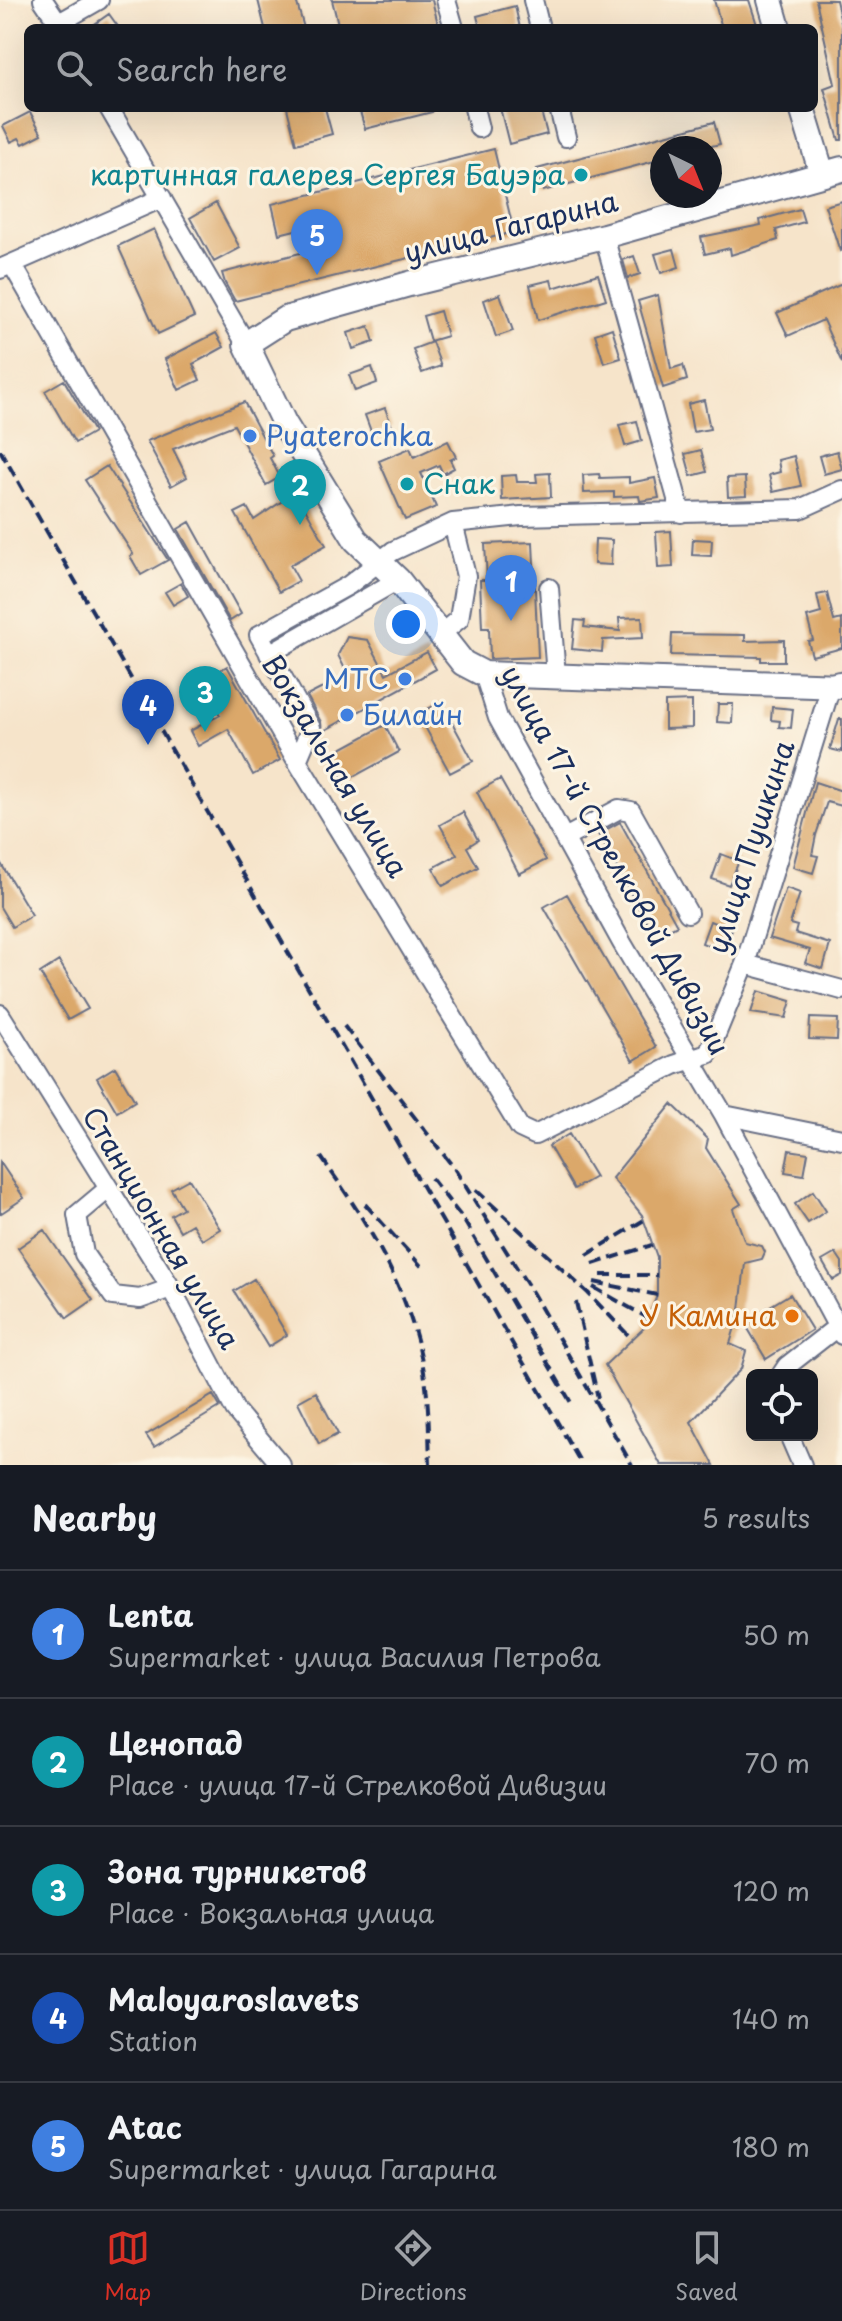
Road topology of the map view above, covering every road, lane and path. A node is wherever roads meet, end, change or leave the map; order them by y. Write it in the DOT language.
graph roads {
  1 [pos="43,0"];
  2 [pos="99,0"];
  3 [pos="446,0"];
  4 [pos="533,0"];
  5 [pos="770,0"];
  6 [pos="59,24"];
  7 [pos="63,24"];
  8 [pos="453,24"];
  9 [pos="539,24"];
  10 [pos="777,24"];
  11 [pos="111,112"];
  12 [pos="475,112"];
  13 [pos="560,112"];
  14 [pos="804,112"];
  15 [pos="479,128"];
  16 [pos="566,137"];
  17 [pos="832,172"];
  18 [pos="162,198"];
  19 [pos="604,236"];
  20 [pos="6,266"];
  21 [pos="246,344"];
  22 [pos="842,490"];
  23 [pos="681,513"];
  24 [pos="453,523"];
  25 [pos="376,561"];
  26 [pos="398,580"];
  27 [pos="549,588"];
  28 [pos="443,632"];
  29 [pos="269,654"];
  30 [pos="484,674"];
  31 [pos="556,676"];
  32 [pos="839,683"];
  33 [pos="297,761"];
  34 [pos="565,838"];
  35 [pos="688,913"];
  36 [pos="745,964"];
  37 [pos="842,990"];
  38 [pos="0,1014"];
  39 [pos="693,1062"];
  40 [pos="724,1115"];
  41 [pos="842,1139"];
  42 [pos="108,1189"];
  43 [pos="171,1288"];
  44 [pos="839,1331"];
  45 [pos="785,1369"];
  46 [pos="792,1441"];
  47 [pos="281,1465"];
  48 [pos="802,1465"];
  1 -- 6 [label="street"];
  2 -- 7 [label="street"];
  3 -- 8 [label="street"];
  4 -- 9 [label="street"];
  5 -- 10 [label="main road"];
  11 -- 18 [label="street, улица 17-й Стрелковой Дивизии"];
  12 -- 15 [label="street"];
  13 -- 16 [label="street"];
  14 -- 17 [label="main road"];
  17 -- 19 [label="main road, улица Гагарина"];
  18 -- 20 [label="street"];
  18 -- 21 [label="street, улица 17-й Стрелковой Дивизии"];
  19 -- 21 [label="main road, улица Гагарина"];
  19 -- 23 [label="street"];
  20 -- 33 [label="street, Вокзальная улица"];
  21 -- 25 [label="main road, улица 17-й Стрелковой Дивизии"];
  22 -- 23 [label="street"];
  23 -- 24 [label="street"];
  24 -- 25 [label="street"];
  24 -- 28 [label="street"];
  25 -- 26 [label="main road, улица 17-й Стрелковой Дивизии"];
  25 -- 29 [label="street"];
  26 -- 28 [label="main road, улица 17-й Стрелковой Дивизии"];
  26 -- 29 [label="street"];
  27 -- 31 [label="street"];
  28 -- 30 [label="main road, улица 17-й Стрелковой Дивизии"];
  29 -- 33 [label="street"];
  30 -- 31 [label="main road"];
  30 -- 34 [label="street, улица 17-й Стрелковой Дивизии"];
  31 -- 32 [label="main road"];
  32 -- 36 [label="street, улица Пушкина"];
  33 -- 39 [label="street, Вокзальная улица"];
  34 -- 35 [label="street"];
  34 -- 39 [label="street, улица 17-й Стрелковой Дивизии"];
  36 -- 37 [label="street"];
  36 -- 39 [label="street, улица Пушкина"];
  38 -- 42 [label="street, Станционная улица"];
  39 -- 40 [label="street, улица 17-й Стрелковой Дивизии"];
  40 -- 41 [label="street"];
  40 -- 44 [label="street, улица 17-й Стрелковой Дивизии"];
  42 -- 43 [label="street, Станционная улица"];
  42 -- 43 [label="street"];
  43 -- 47 [label="street, Станционная улица"];
  44 -- 45 [label="street"];
  46 -- 48 [label="street"];
}
